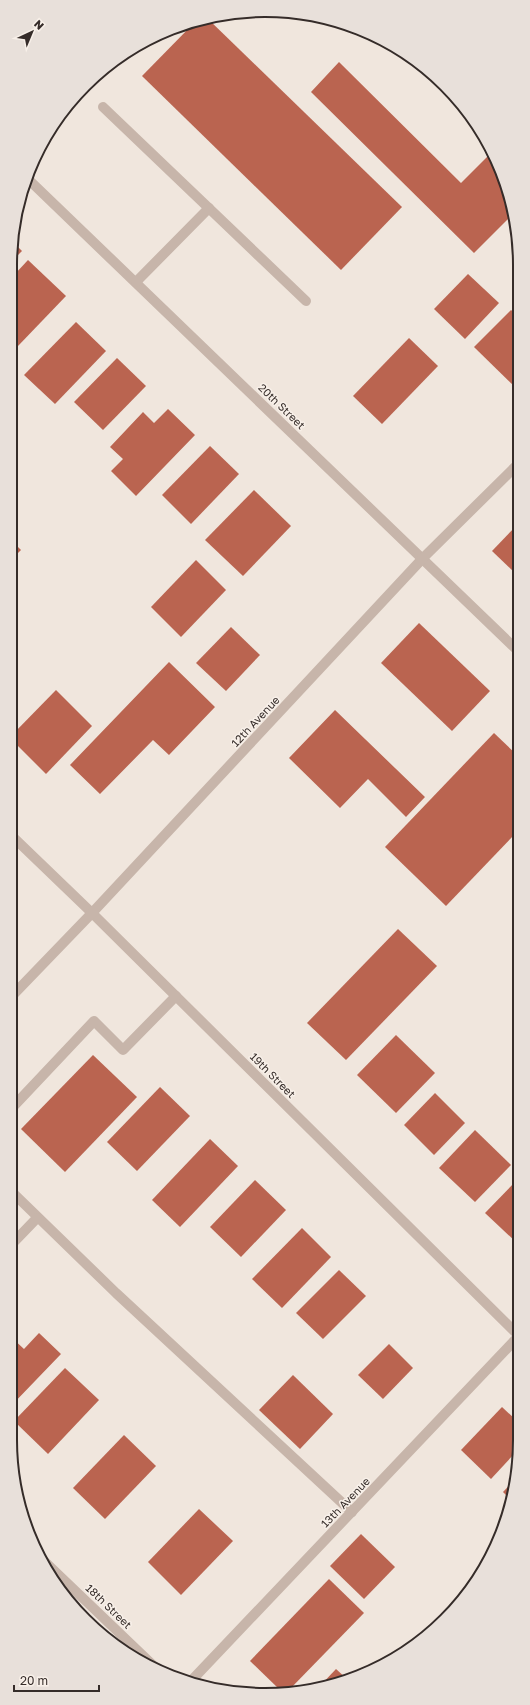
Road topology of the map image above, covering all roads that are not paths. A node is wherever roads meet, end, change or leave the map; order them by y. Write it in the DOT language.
graph roads {
  1 [pos="103,107"];
  2 [pos="31,182"];
  3 [pos="210,208"];
  4 [pos="136,282"];
  5 [pos="306,301"];
  6 [pos="513,469"];
  7 [pos="423,558"];
  8 [pos="513,646"];
  9 [pos="17,841"];
  10 [pos="92,913"];
  11 [pos="17,991"];
  12 [pos="176,996"];
  13 [pos="17,1103"];
  14 [pos="17,1197"];
  15 [pos="37,1218"];
  16 [pos="17,1239"];
  17 [pos="513,1330"];
  18 [pos="513,1342"];
  19 [pos="352,1512"];
  20 [pos="53,1569"];
  21 [pos="144,1657"];
  22 [pos="193,1678"];
  1 -- 3 [label="street"];
  2 -- 4 [label="street, 20th Street"];
  3 -- 4 [label="street"];
  3 -- 5 [label="street"];
  4 -- 7 [label="street, 20th Street"];
  6 -- 7 [label="street, 12th Avenue"];
  7 -- 8 [label="street, 20th Street"];
  7 -- 10 [label="street, 12th Avenue"];
  9 -- 10 [label="street, 19th Street"];
  10 -- 11 [label="street, 12th Avenue"];
  10 -- 12 [label="street, 19th Street"];
  12 -- 13 [label="street"];
  12 -- 17 [label="street, 19th Street"];
  14 -- 15 [label="street"];
  15 -- 16 [label="street"];
  15 -- 19 [label="street"];
  18 -- 19 [label="street, 13th Avenue"];
  19 -- 22 [label="street, 13th Avenue"];
  20 -- 21 [label="street, 18th Street"];
}
